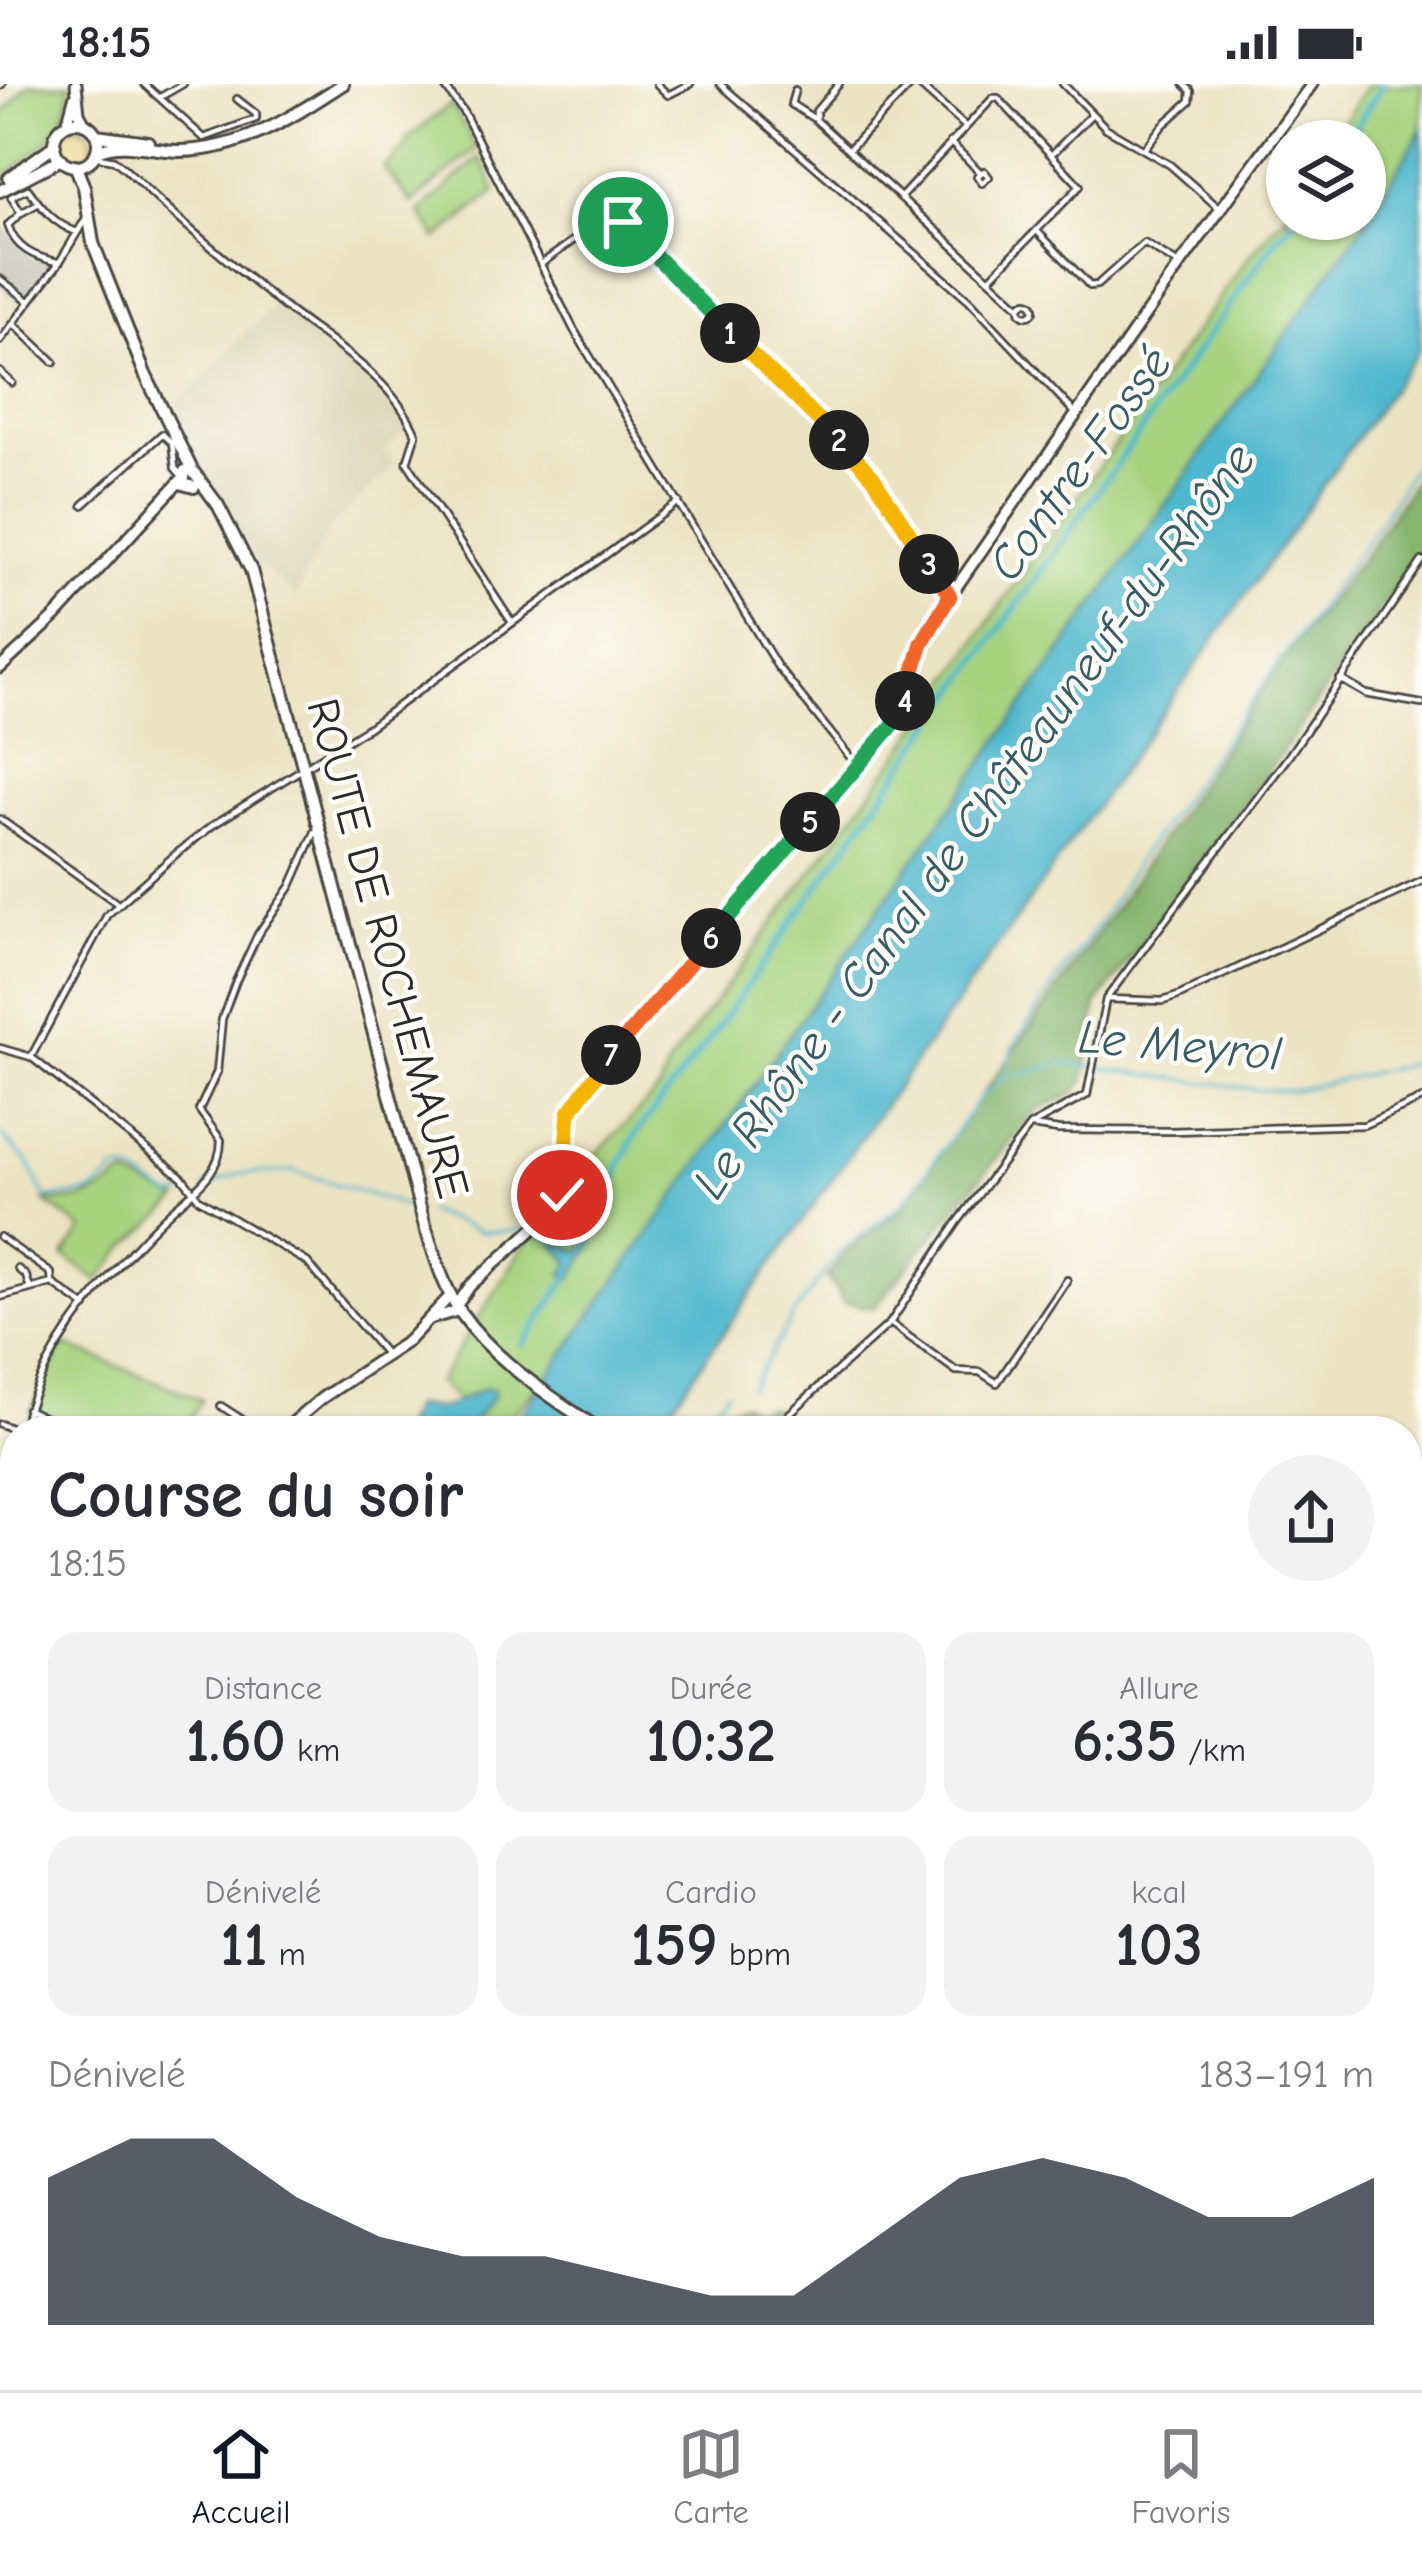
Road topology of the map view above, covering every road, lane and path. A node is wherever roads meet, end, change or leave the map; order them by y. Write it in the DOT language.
graph roads {
  1 [pos="144,84"];
  2 [pos="183,84"];
  3 [pos="344,84"];
  4 [pos="442,84"];
  5 [pos="657,84"];
  6 [pos="690,84"];
  7 [pos="720,84"];
  8 [pos="839,84"];
  9 [pos="915,84"];
  10 [pos="1063,84"];
  11 [pos="1184,84"];
  12 [pos="1312,84"];
  13 [pos="76,86"];
  14 [pos="795,90"];
  15 [pos="160,98"];
  16 [pos="237,99"];
  17 [pos="1093,114"];
  18 [pos="816,120"];
  19 [pos="67,124"];
  20 [pos="85,124"];
  21 [pos="966,127"];
  22 [pos="96,135"];
  23 [pos="950,142"];
  24 [pos="207,143"];
  25 [pos="55,145"];
  26 [pos="850,148"];
  27 [pos="1144,149"];
  28 [pos="1053,153"];
  29 [pos="61,159"];
  30 [pos="88,159"];
  31 [pos="980,172"];
  32 [pos="0,188"];
  33 [pos="901,197"];
  34 [pos="37,204"];
  35 [pos="1220,209"];
  36 [pos="21,213"];
  37 [pos="84,225"];
  38 [pos="1037,231"];
  39 [pos="59,263"];
  40 [pos="539,264"];
  41 [pos="1180,265"];
  42 [pos="0,279"];
  43 [pos="989,279"];
  44 [pos="31,303"];
  45 [pos="1020,307"];
  46 [pos="15,325"];
  47 [pos="0,341"];
  48 [pos="53,362"];
  49 [pos="0,372"];
  50 [pos="12,383"];
  51 [pos="1076,414"];
  52 [pos="189,478"];
  53 [pos="679,502"];
  54 [pos="83,505"];
  55 [pos="1422,561"];
  56 [pos="950,596"];
  57 [pos="511,621"];
  58 [pos="0,668"];
  59 [pos="1340,679"];
  60 [pos="1422,704"];
  61 [pos="858,766"];
  62 [pos="304,770"];
  63 [pos="0,819"];
  64 [pos="321,830"];
  65 [pos="1422,881"];
  66 [pos="118,904"];
  67 [pos="1106,999"];
  68 [pos="0,1048"];
  69 [pos="31,1057"];
  70 [pos="1422,1099"];
  71 [pos="1030,1126"];
  72 [pos="193,1192"];
  73 [pos="0,1237"];
  74 [pos="18,1269"];
  75 [pos="1067,1280"];
  76 [pos="52,1283"];
  77 [pos="470,1286"];
  78 [pos="30,1288"];
  79 [pos="0,1297"];
  80 [pos="454,1299"];
  81 [pos="86,1307"];
  82 [pos="430,1319"];
  83 [pos="890,1323"];
  84 [pos="386,1355"];
  85 [pos="221,1406"];
  86 [pos="27,1409"];
  87 [pos="25,1416"];
  88 [pos="41,1416"];
  89 [pos="237,1416"];
  90 [pos="301,1416"];
  91 [pos="580,1416"];
  92 [pos="788,1416"];
  1 -- 15 [label="street"];
  2 -- 15 [label="street"];
  3 -- 24 [label="main road"];
  4 -- 40 [label="street"];
  5 -- 6 [label="street"];
  7 -- 51 [label="street"];
  8 -- 18 [label="street"];
  9 -- 21 [label="street"];
  9 -- 26 [label="street"];
  10 -- 17 [label="street"];
  11 -- 27 [label="street"];
  12 -- 35 [label="street"];
  13 -- 19 [label="street"];
  13 -- 20 [label="street"];
  14 -- 18 [label="street"];
  15 -- 24 [label="street"];
  16 -- 24 [label="street"];
  17 -- 27 [label="street"];
  17 -- 28 [label="street"];
  18 -- 26 [label="street"];
  19 -- 20 [label="main road"];
  19 -- 25 [label="main road"];
  20 -- 22 [label="main road"];
  21 -- 23 [label="street"];
  21 -- 28 [label="street"];
  22 -- 24 [label="main road"];
  22 -- 30 [label="main road"];
  23 -- 31 [label="street"];
  23 -- 33 [label="street"];
  24 -- 30 [label="main road"];
  25 -- 29 [label="main road"];
  25 -- 32 [label="main road"];
  26 -- 33 [label="street"];
  27 -- 35 [label="street"];
  28 -- 38 [label="street"];
  29 -- 30 [label="main road"];
  29 -- 32 [label="main road"];
  30 -- 37 [label="main road, ROUTE DE ROCHEMAURE"];
  30 -- 57 [label="street"];
  33 -- 43 [label="street"];
  34 -- 36 [label="street"];
  34 -- 36 [label="street"];
  34 -- 37 [label="street"];
  35 -- 41 [label="street"];
  36 -- 39 [label="street"];
  37 -- 39 [label="street"];
  37 -- 52 [label="main road, ROUTE DE ROCHEMAURE"];
  38 -- 41 [label="street"];
  38 -- 43 [label="street"];
  39 -- 44 [label="street"];
  40 -- 53 [label="street"];
  40 -- 56 [label="street"];
  41 -- 51 [label="street"];
  42 -- 44 [label="street"];
  43 -- 45 [label="street"];
  44 -- 46 [label="street"];
  46 -- 47 [label="street"];
  46 -- 48 [label="street"];
  49 -- 50 [label="street"];
  51 -- 56 [label="street"];
  52 -- 54 [label="street"];
  52 -- 58 [label="street"];
  52 -- 62 [label="main road, ROUTE DE ROCHEMAURE"];
  53 -- 57 [label="street"];
  53 -- 61 [label="street"];
  55 -- 59 [label="street"];
  56 -- 61 [label="street"];
  57 -- 62 [label="street"];
  59 -- 60 [label="street"];
  59 -- 67 [label="street"];
  61 -- 77 [label="street"];
  62 -- 64 [label="main road, ROUTE DE ROCHEMAURE"];
  62 -- 66 [label="street"];
  63 -- 66 [label="street"];
  64 -- 72 [label="street"];
  64 -- 80 [label="main road, ROUTE DE ROCHEMAURE"];
  65 -- 67 [label="street"];
  66 -- 69 [label="street"];
  67 -- 71 [label="street"];
  68 -- 69 [label="street"];
  69 -- 72 [label="street"];
  70 -- 71 [label="street"];
  71 -- 83 [label="street"];
  72 -- 81 [label="street"];
  72 -- 84 [label="street"];
  73 -- 76 [label="street"];
  74 -- 78 [label="street"];
  75 -- 83 [label="street"];
  76 -- 78 [label="street"];
  76 -- 81 [label="street"];
  77 -- 80 [label="street"];
  77 -- 80 [label="street"];
  78 -- 79 [label="street"];
  80 -- 82 [label="street"];
  80 -- 82 [label="street"];
  80 -- 91 [label="main road, ROUTE DE ROCHEMAURE"];
  81 -- 86 [label="street"];
  82 -- 84 [label="street"];
  83 -- 92 [label="street"];
  84 -- 90 [label="street"];
  85 -- 89 [label="street"];
  86 -- 87 [label="street"];
  86 -- 88 [label="street"];
}
